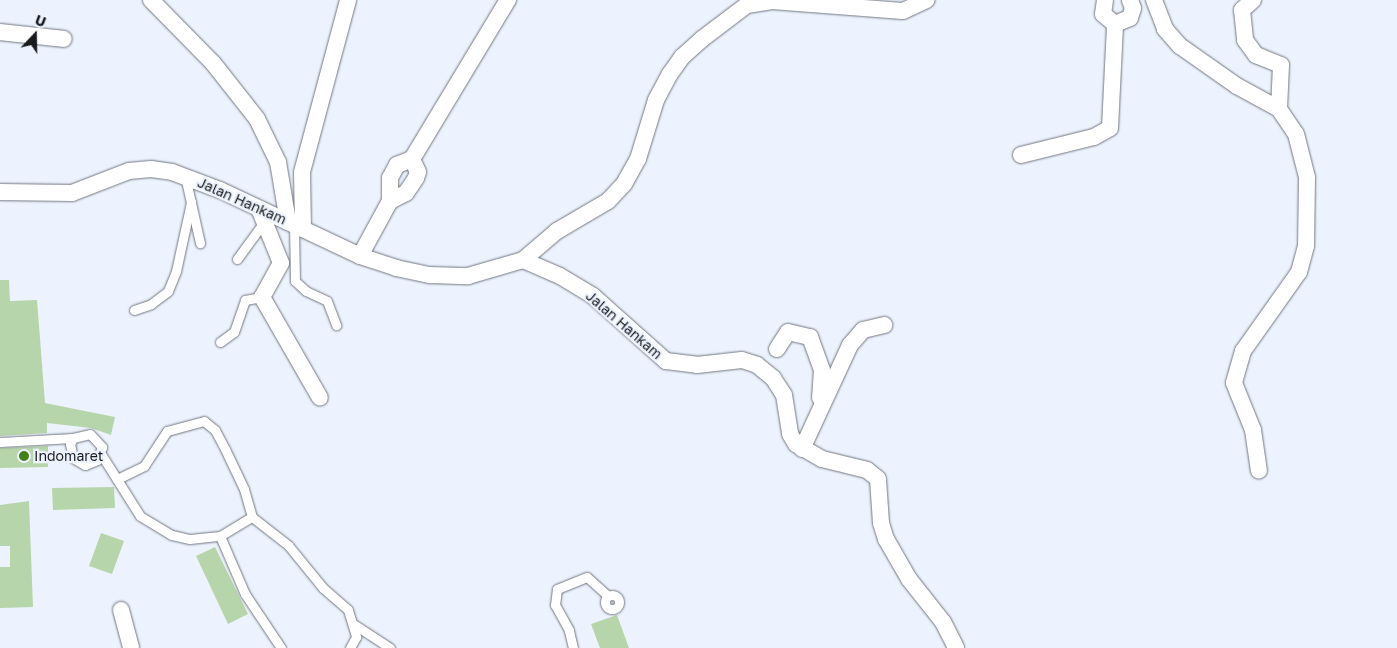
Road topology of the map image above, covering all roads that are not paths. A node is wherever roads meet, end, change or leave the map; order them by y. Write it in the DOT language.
graph roads {
  1 [pos="151,0"];
  2 [pos="348,0"];
  3 [pos="508,0"];
  4 [pos="927,0"];
  5 [pos="1105,0"];
  6 [pos="1130,0"];
  7 [pos="1154,0"];
  8 [pos="1253,0"];
  9 [pos="746,2"];
  10 [pos="818,2"];
  11 [pos="1116,24"];
  12 [pos="0,32"];
  13 [pos="64,38"];
  14 [pos="1279,109"];
  15 [pos="1021,155"];
  16 [pos="412,159"];
  17 [pos="185,176"];
  18 [pos="0,192"];
  19 [pos="390,201"];
  20 [pos="191,202"];
  21 [pos="262,216"];
  22 [pos="295,225"];
  23 [pos="200,242"];
  24 [pos="360,256"];
  25 [pos="237,259"];
  26 [pos="524,260"];
  27 [pos="262,297"];
  28 [pos="134,310"];
  29 [pos="336,325"];
  30 [pos="884,325"];
  31 [pos="220,342"];
  32 [pos="777,349"];
  33 [pos="320,398"];
  34 [pos="818,413"];
  35 [pos="73,438"];
  36 [pos="0,442"];
  37 [pos="802,449"];
  38 [pos="101,454"];
  39 [pos="1259,471"];
  40 [pos="117,479"];
  41 [pos="252,517"];
  42 [pos="220,536"];
  43 [pos="608,596"];
  44 [pos="121,610"];
  45 [pos="355,625"];
  46 [pos="130,648"];
  47 [pos="281,648"];
  48 [pos="350,648"];
  49 [pos="390,648"];
  50 [pos="573,648"];
  51 [pos="956,648"];
  1 -- 22 [label="street"];
  2 -- 22 [label="street"];
  3 -- 16 [label="street"];
  4 -- 10 [label="street"];
  5 -- 11 [label="street"];
  6 -- 11 [label="street"];
  7 -- 14 [label="street"];
  8 -- 14 [label="street"];
  9 -- 10 [label="street"];
  9 -- 26 [label="street"];
  11 -- 15 [label="street"];
  12 -- 13 [label="street"];
  14 -- 39 [label="street"];
  16 -- 19 [label="street"];
  16 -- 19 [label="street"];
  17 -- 18 [label="street, Jalan Hankam"];
  17 -- 20 [label="lane"];
  17 -- 21 [label="street, Jalan Hankam"];
  19 -- 24 [label="street"];
  20 -- 23 [label="lane"];
  20 -- 28 [label="lane"];
  21 -- 22 [label="street, Jalan Hankam"];
  21 -- 25 [label="lane"];
  21 -- 27 [label="street"];
  22 -- 24 [label="street, Jalan Hankam"];
  22 -- 29 [label="lane"];
  24 -- 26 [label="street, Jalan Hankam"];
  26 -- 37 [label="street, Jalan Hankam"];
  27 -- 31 [label="lane"];
  27 -- 33 [label="street"];
  30 -- 34 [label="street"];
  32 -- 34 [label="street"];
  34 -- 37 [label="street"];
  35 -- 36 [label="lane"];
  35 -- 38 [label="lane"];
  35 -- 38 [label="lane"];
  37 -- 51 [label="street"];
  38 -- 40 [label="lane"];
  40 -- 41 [label="lane"];
  40 -- 42 [label="lane"];
  41 -- 42 [label="lane"];
  41 -- 45 [label="lane"];
  42 -- 47 [label="lane"];
  43 -- 50 [label="lane"];
  44 -- 46 [label="street"];
  45 -- 48 [label="lane"];
  45 -- 49 [label="lane"];
}
